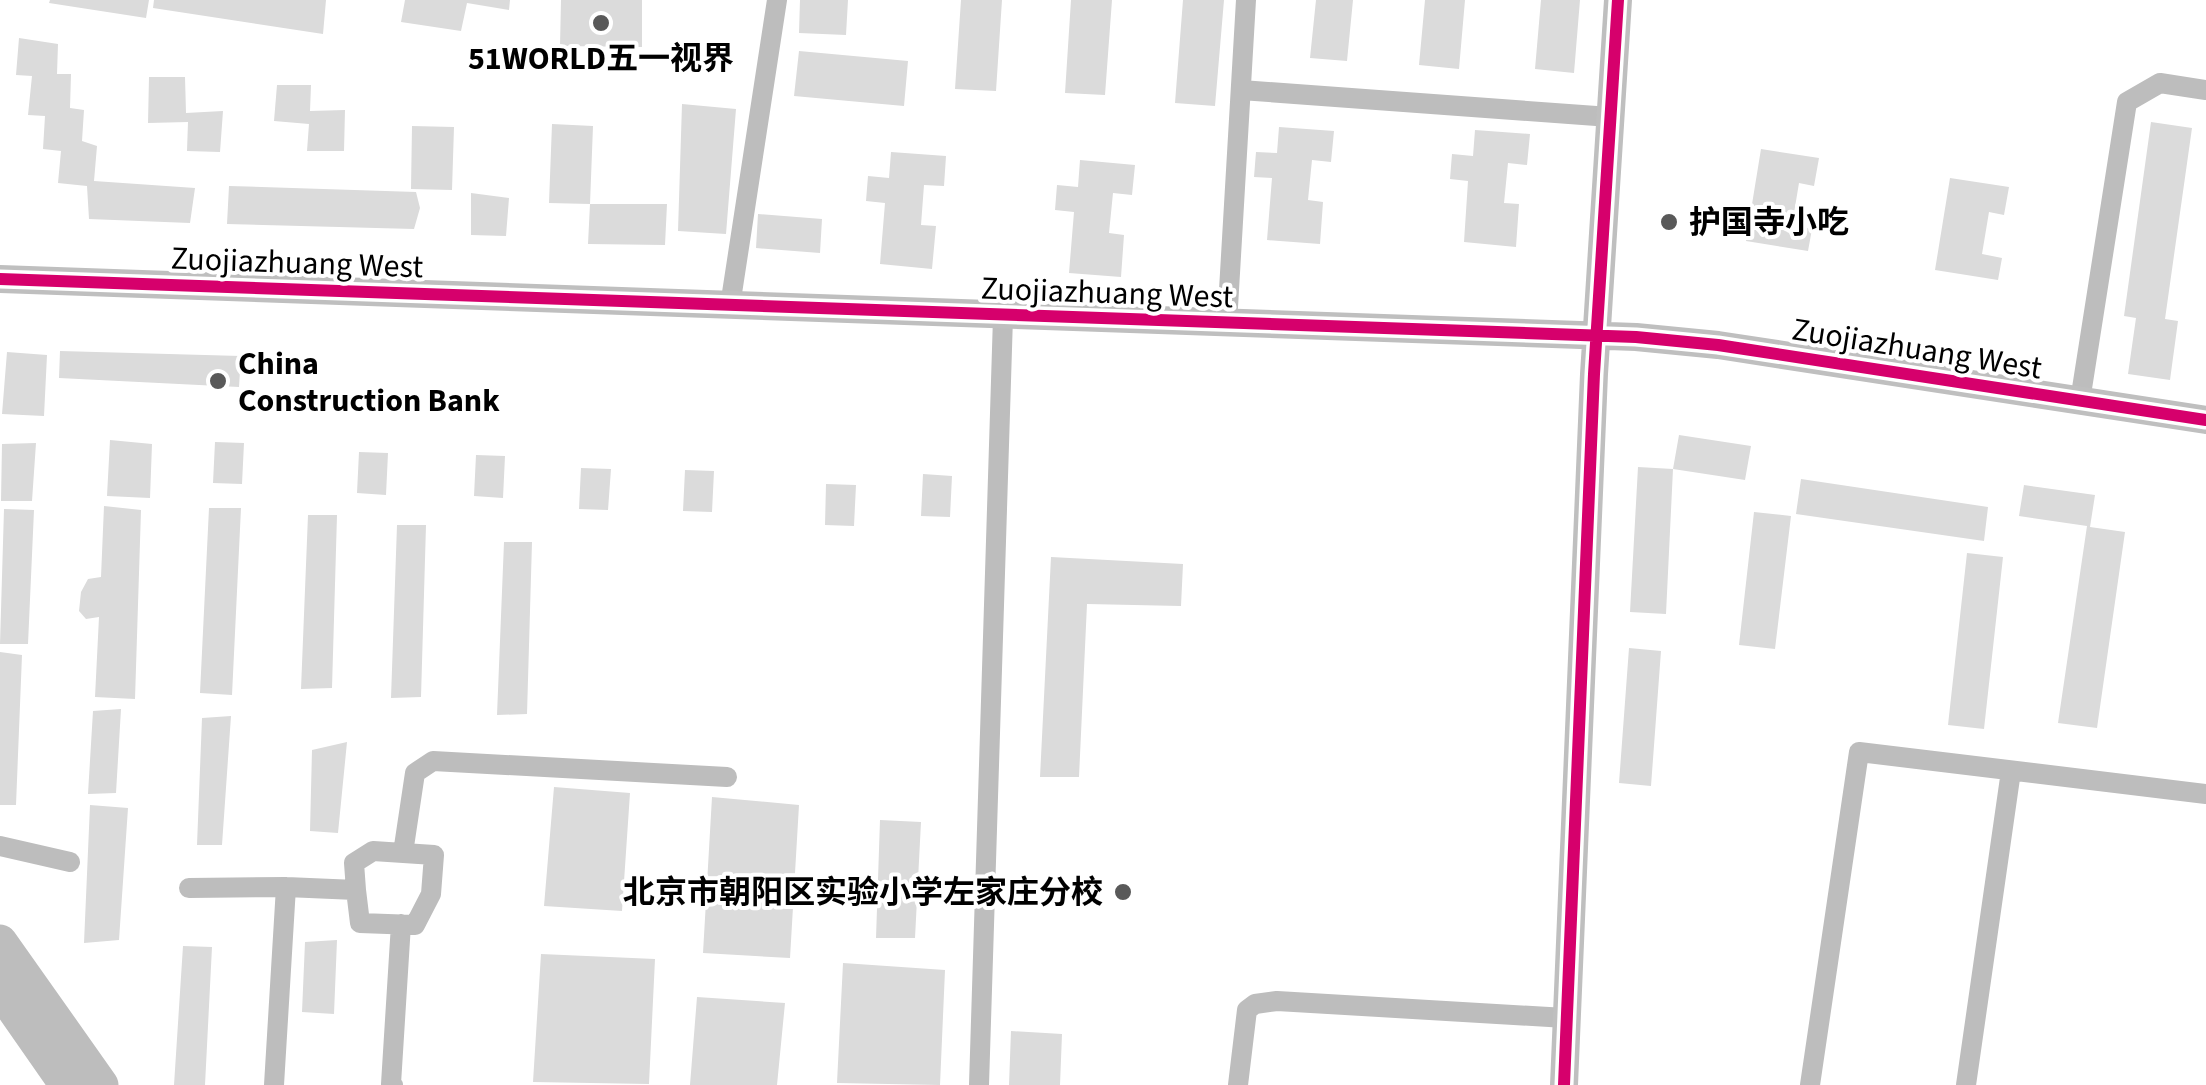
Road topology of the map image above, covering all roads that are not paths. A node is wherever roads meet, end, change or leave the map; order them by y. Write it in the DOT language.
graph roads {
  1 [pos="776,0"];
  2 [pos="1246,0"];
  3 [pos="1618,0"];
  4 [pos="1241,90"];
  5 [pos="2206,90"];
  6 [pos="1610,117"];
  7 [pos="0,279"];
  8 [pos="730,306"];
  9 [pos="1003,317"];
  10 [pos="1226,324"];
  11 [pos="1596,336"];
  12 [pos="2080,401"];
  13 [pos="2206,420"];
  14 [pos="2010,771"];
  15 [pos="727,778"];
  16 [pos="2206,794"];
  17 [pos="0,846"];
  18 [pos="403,853"];
  19 [pos="70,862"];
  20 [pos="286,887"];
  21 [pos="189,888"];
  22 [pos="356,890"];
  23 [pos="401,924"];
  24 [pos="0,942"];
  25 [pos="0,989"];
  26 [pos="1566,1018"];
  27 [pos="67,1085"];
  28 [pos="102,1085"];
  29 [pos="274,1085"];
  30 [pos="393,1085"];
  31 [pos="979,1085"];
  32 [pos="1238,1085"];
  33 [pos="1564,1085"];
  34 [pos="1810,1085"];
  35 [pos="1966,1085"];
  1 -- 8 [label="street"];
  2 -- 4 [label="street"];
  3 -- 6 [label="street"];
  4 -- 6 [label="street"];
  4 -- 10 [label="street"];
  5 -- 12 [label="street"];
  6 -- 11 [label="street"];
  7 -- 8 [label="street, Zuojiazhuang West"];
  8 -- 9 [label="street, Zuojiazhuang West"];
  9 -- 10 [label="street, Zuojiazhuang West"];
  9 -- 31 [label="street"];
  10 -- 11 [label="street, Zuojiazhuang West"];
  11 -- 12 [label="street, Zuojiazhuang West"];
  11 -- 26 [label="street"];
  12 -- 13 [label="street, Zuojiazhuang West"];
  14 -- 16 [label="street"];
  14 -- 34 [label="street"];
  14 -- 35 [label="street"];
  15 -- 18 [label="street"];
  17 -- 19 [label="street"];
  18 -- 22 [label="street"];
  18 -- 23 [label="street"];
  20 -- 21 [label="street"];
  20 -- 22 [label="street"];
  20 -- 29 [label="street"];
  22 -- 23 [label="street"];
  23 -- 30 [label="street"];
  24 -- 28 [label="highway"];
  25 -- 27 [label="highway"];
  26 -- 32 [label="street"];
  26 -- 33 [label="street"];
}
